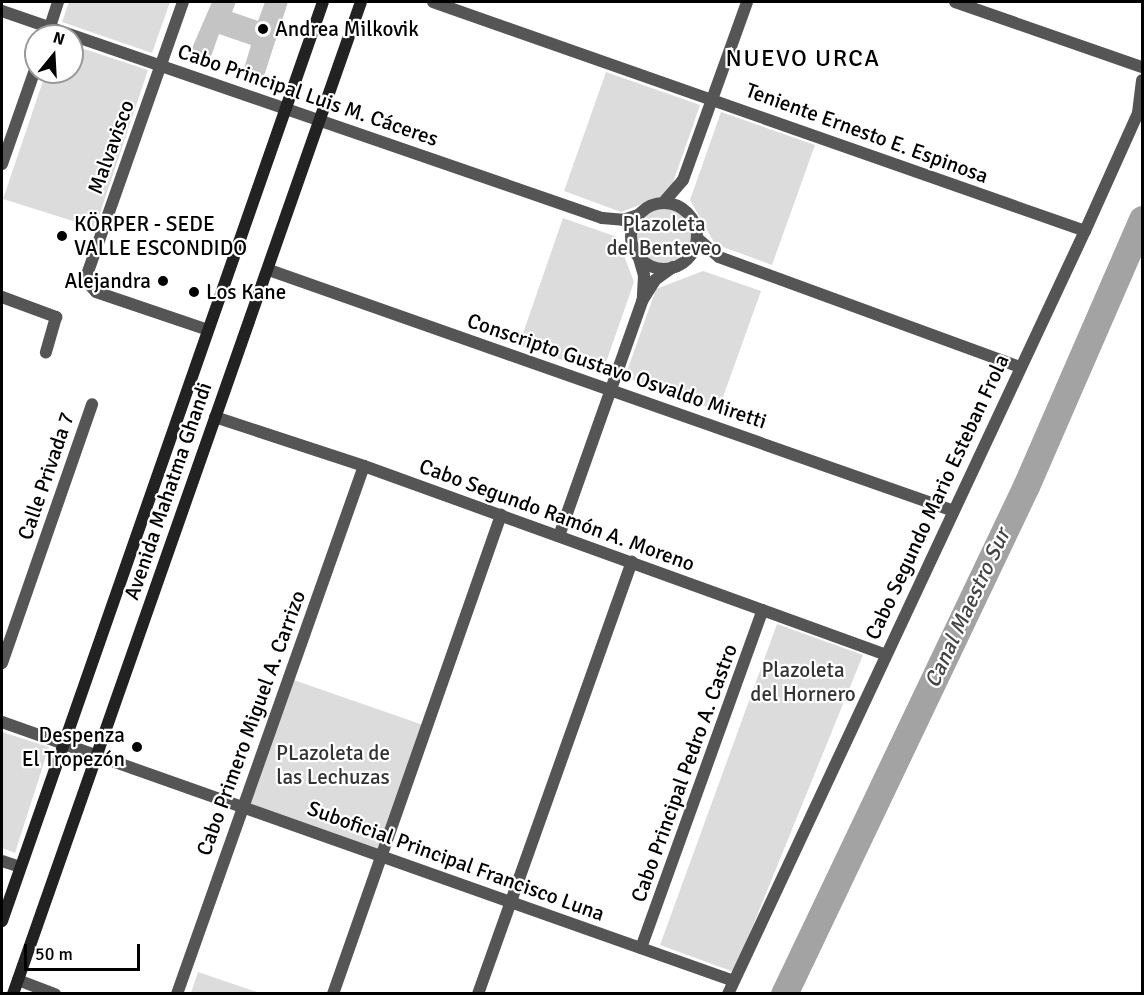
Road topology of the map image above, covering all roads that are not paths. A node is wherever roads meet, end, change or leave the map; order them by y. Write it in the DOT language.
graph roads {
  1 [pos="58,2"];
  2 [pos="183,2"];
  3 [pos="323,2"];
  4 [pos="361,2"];
  5 [pos="433,2"];
  6 [pos="747,2"];
  7 [pos="955,2"];
  8 [pos="2,11"];
  9 [pos="30,24"];
  10 [pos="51,24"];
  11 [pos="84,43"];
  12 [pos="160,66"];
  13 [pos="1143,67"];
  14 [pos="1143,80"];
  15 [pos="29,84"];
  16 [pos="713,99"];
  17 [pos="286,107"];
  18 [pos="321,119"];
  19 [pos="5,141"];
  20 [pos="2,164"];
  21 [pos="683,180"];
  22 [pos="663,203"];
  23 [pos="688,214"];
  24 [pos="638,215"];
  25 [pos="603,218"];
  26 [pos="1085,231"];
  27 [pos="697,238"];
  28 [pos="631,242"];
  29 [pos="638,256"];
  30 [pos="719,257"];
  31 [pos="677,266"];
  32 [pos="269,270"];
  33 [pos="2,297"];
  34 [pos="642,301"];
  35 [pos="208,330"];
  36 [pos="46,353"];
  37 [pos="1020,367"];
  38 [pos="611,389"];
  39 [pos="92,404"];
  40 [pos="215,417"];
  41 [pos="364,466"];
  42 [pos="951,510"];
  43 [pos="501,515"];
  44 [pos="558,536"];
  45 [pos="632,562"];
  46 [pos="763,610"];
  47 [pos="884,654"];
  48 [pos="2,663"];
  49 [pos="2,722"];
  50 [pos="63,745"];
  51 [pos="96,756"];
  52 [pos="242,805"];
  53 [pos="382,856"];
  54 [pos="2,861"];
  55 [pos="20,867"];
  56 [pos="511,902"];
  57 [pos="2,921"];
  58 [pos="641,948"];
  59 [pos="18,980"];
  60 [pos="734,981"];
  61 [pos="13,993"];
  62 [pos="56,993"];
  63 [pos="177,993"];
  64 [pos="333,993"];
  65 [pos="478,993"];
  66 [pos="728,993"];
  1 -- 10 [label="street"];
  2 -- 12 [label="street, Malvavisco"];
  3 -- 17 [label="main road, Avenida Mahatma Ghandi"];
  4 -- 18 [label="main road, Avenida Mahatma Ghandi"];
  5 -- 16 [label="street, Teniente Ernesto E. Espinosa"];
  6 -- 16 [label="street"];
  7 -- 13 [label="street"];
  8 -- 9 [label="street, Cabo Principal Luis M. Cáceres"];
  11 -- 12 [label="street, Cabo Principal Luis M. Cáceres"];
  12 -- 17 [label="street, Cabo Principal Luis M. Cáceres"];
  12 -- 35 [label="street, Malvavisco"];
  14 -- 26 [label="street, Cabo Segundo Mario Esteban Frola"];
  15 -- 19 [label="street"];
  16 -- 21 [label="street"];
  16 -- 26 [label="street, Teniente Ernesto E. Espinosa"];
  17 -- 18 [label="street, Cabo Principal Luis M. Cáceres"];
  17 -- 35 [label="main road, Avenida Mahatma Ghandi"];
  18 -- 25 [label="street, Cabo Principal Luis M. Cáceres"];
  18 -- 32 [label="main road, Avenida Mahatma Ghandi"];
  19 -- 20 [label="street"];
  21 -- 22 [label="street"];
  21 -- 23 [label="street"];
  22 -- 23 [label="street"];
  22 -- 24 [label="street"];
  23 -- 27 [label="street"];
  24 -- 25 [label="street, Cabo Principal Luis M. Cáceres"];
  24 -- 28 [label="street"];
  25 -- 28 [label="street, Cabo Principal Luis M. Cáceres"];
  26 -- 37 [label="street, Cabo Segundo Mario Esteban Frola"];
  27 -- 30 [label="street"];
  27 -- 31 [label="street"];
  28 -- 29 [label="street"];
  29 -- 31 [label="street"];
  29 -- 34 [label="street"];
  30 -- 31 [label="street"];
  30 -- 37 [label="street"];
  31 -- 34 [label="street"];
  32 -- 38 [label="street, Conscripto Gustavo Osvaldo Miretti"];
  32 -- 40 [label="main road, Avenida Mahatma Ghandi"];
  33 -- 36 [label="street"];
  34 -- 38 [label="street"];
  35 -- 50 [label="main road, Avenida Mahatma Ghandi"];
  37 -- 42 [label="street, Cabo Segundo Mario Esteban Frola"];
  38 -- 42 [label="street, Conscripto Gustavo Osvaldo Miretti"];
  38 -- 44 [label="street"];
  39 -- 48 [label="street, Calle Privada 7"];
  40 -- 41 [label="street, Cabo Segundo Ramón A. Moreno"];
  40 -- 51 [label="main road, Avenida Mahatma Ghandi"];
  41 -- 43 [label="street, Cabo Segundo Ramón A. Moreno"];
  41 -- 52 [label="street, Cabo Primero Miguel A. Carrizo"];
  42 -- 47 [label="street, Cabo Segundo Mario Esteban Frola"];
  43 -- 44 [label="street, Cabo Segundo Ramón A. Moreno"];
  43 -- 53 [label="street"];
  44 -- 45 [label="street, Cabo Segundo Ramón A. Moreno"];
  45 -- 46 [label="street, Cabo Segundo Ramón A. Moreno"];
  45 -- 56 [label="street"];
  46 -- 47 [label="street, Cabo Segundo Ramón A. Moreno"];
  46 -- 58 [label="street, Cabo Principal Pedro A. Castro"];
  47 -- 60 [label="street, Cabo Segundo Mario Esteban Frola"];
  49 -- 50 [label="street, Suboficial Principal Francisco Luna"];
  50 -- 51 [label="street, Suboficial Principal Francisco Luna"];
  50 -- 55 [label="main road, Avenida Mahatma Ghandi"];
  51 -- 52 [label="street, Suboficial Principal Francisco Luna"];
  51 -- 59 [label="main road, Avenida Mahatma Ghandi"];
  52 -- 53 [label="street, Suboficial Principal Francisco Luna"];
  52 -- 63 [label="street, Cabo Primero Miguel A. Carrizo"];
  53 -- 56 [label="street, Suboficial Principal Francisco Luna"];
  53 -- 64 [label="street"];
  54 -- 55 [label="street"];
  55 -- 57 [label="main road, Avenida Mahatma Ghandi"];
  56 -- 58 [label="street, Suboficial Principal Francisco Luna"];
  56 -- 65 [label="street"];
  58 -- 60 [label="street, Suboficial Principal Francisco Luna"];
  59 -- 61 [label="main road, Avenida Mahatma Ghandi"];
  59 -- 62 [label="street"];
  60 -- 66 [label="street, Cabo Segundo Mario Esteban Frola"];
}
